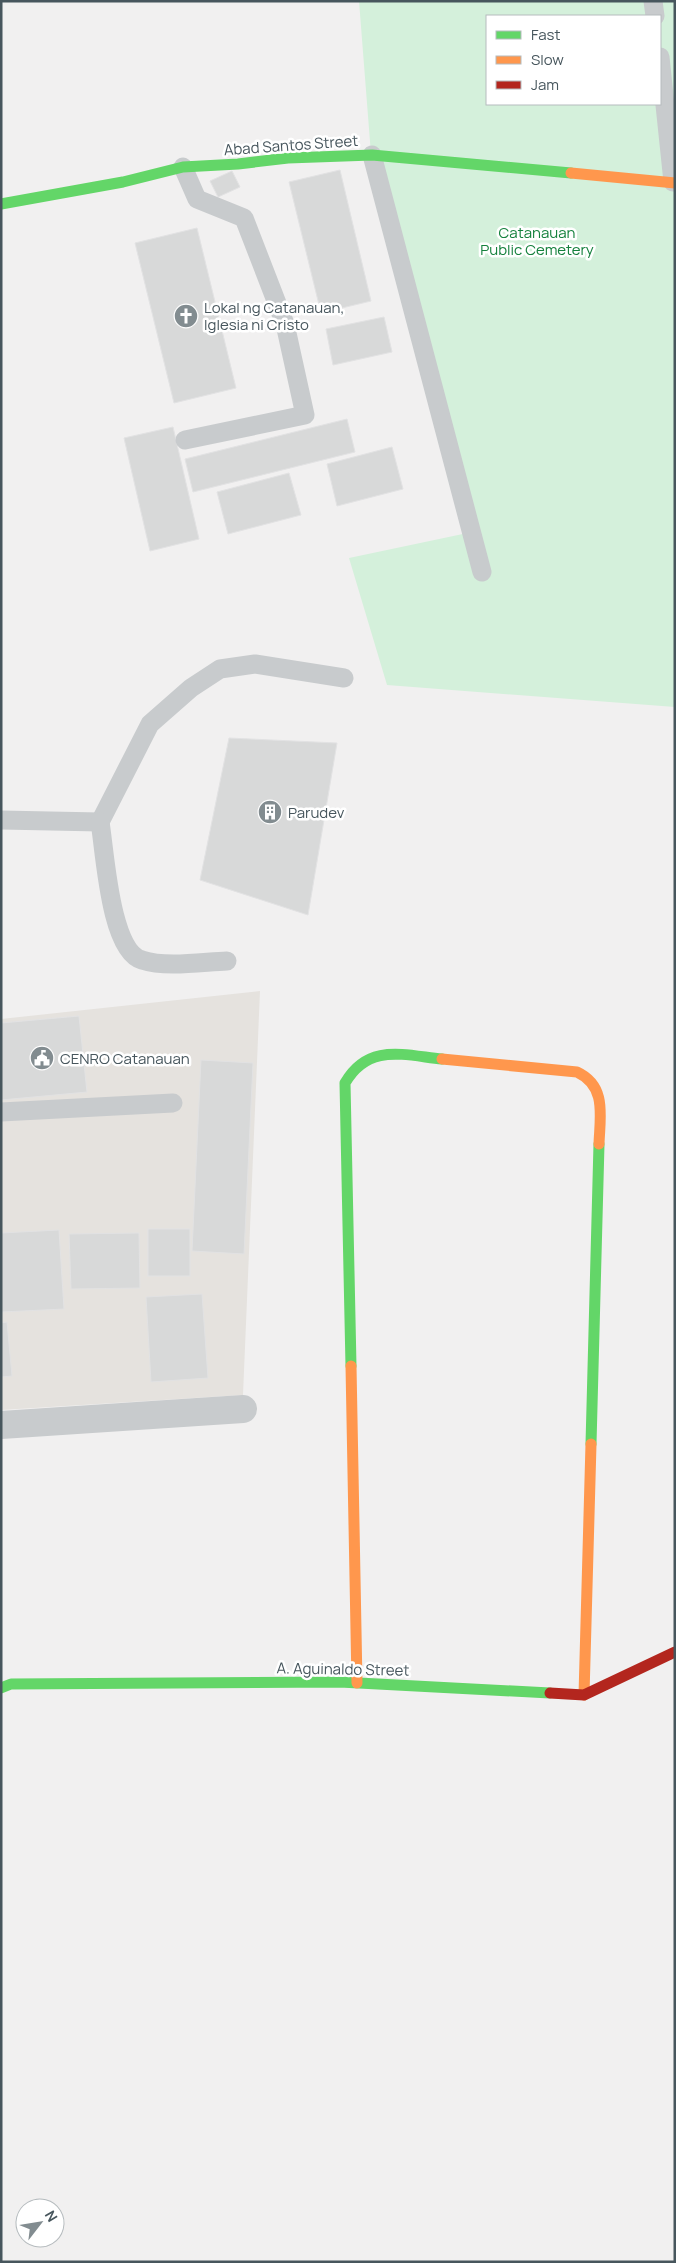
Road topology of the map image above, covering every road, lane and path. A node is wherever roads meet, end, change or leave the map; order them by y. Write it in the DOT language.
graph roads {
  1 [pos="653,1"];
  2 [pos="655,15"];
  3 [pos="661,66"];
  4 [pos="372,155"];
  5 [pos="183,167"];
  6 [pos="674,183"];
  7 [pos="1,204"];
  8 [pos="185,440"];
  9 [pos="482,572"];
  10 [pos="344,678"];
  11 [pos="1,820"];
  12 [pos="100,822"];
  13 [pos="227,961"];
  14 [pos="173,1103"];
  15 [pos="1,1112"];
  16 [pos="244,1409"];
  17 [pos="1,1425"];
  18 [pos="675,1652"];
  19 [pos="357,1682"];
  20 [pos="1,1688"];
  21 [pos="584,1694"];
  1 -- 2 [label="lane"];
  3 -- 6 [label="lane"];
  4 -- 5 [label="street, Abad Santos Street"];
  4 -- 6 [label="street, Abad Santos Street"];
  4 -- 9 [label="lane"];
  5 -- 7 [label="street, Abad Santos Street"];
  5 -- 8 [label="lane"];
  10 -- 12 [label="lane"];
  11 -- 12 [label="lane"];
  12 -- 13 [label="lane"];
  14 -- 15 [label="lane"];
  16 -- 17 [label="street"];
  18 -- 21 [label="street, A. Aguinaldo Street"];
  19 -- 20 [label="street, A. Aguinaldo Street"];
  19 -- 21 [label="street, A. Aguinaldo Street"];
  19 -- 21 [label="street"];
}
